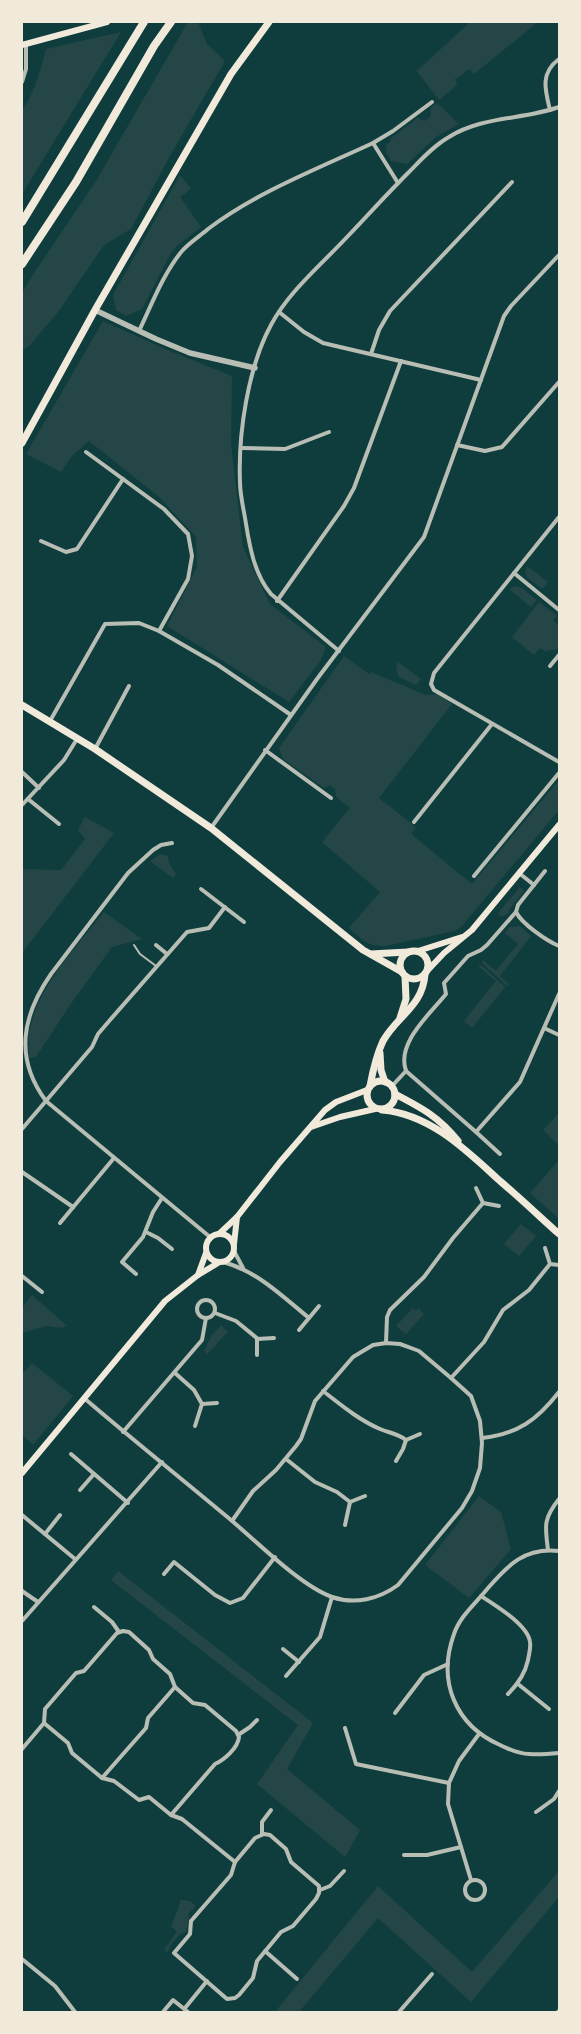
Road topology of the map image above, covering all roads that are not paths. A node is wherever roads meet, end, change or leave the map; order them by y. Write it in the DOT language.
graph roads {
  1 [pos="107,22"];
  2 [pos="144,22"];
  3 [pos="171,22"];
  4 [pos="269,22"];
  5 [pos="24,44"];
  6 [pos="559,59"];
  7 [pos="22,82"];
  8 [pos="432,102"];
  9 [pos="559,107"];
  10 [pos="550,110"];
  11 [pos="373,143"];
  12 [pos="512,182"];
  13 [pos="398,183"];
  14 [pos="22,222"];
  15 [pos="559,255"];
  16 [pos="22,264"];
  17 [pos="95,310"];
  18 [pos="279,312"];
  19 [pos="139,331"];
  20 [pos="371,354"];
  21 [pos="401,361"];
  22 [pos="255,368"];
  23 [pos="481,380"];
  24 [pos="559,382"];
  25 [pos="329,432"];
  26 [pos="22,443"];
  27 [pos="458,445"];
  28 [pos="241,448"];
  29 [pos="86,452"];
  30 [pos="123,478"];
  31 [pos="559,517"];
  32 [pos="41,541"];
  33 [pos="514,573"];
  34 [pos="277,601"];
  35 [pos="559,610"];
  36 [pos="159,631"];
  37 [pos="339,651"];
  38 [pos="559,655"];
  39 [pos="550,666"];
  40 [pos="129,686"];
  41 [pos="22,705"];
  42 [pos="291,715"];
  43 [pos="50,721"];
  44 [pos="492,724"];
  45 [pos="77,739"];
  46 [pos="95,749"];
  47 [pos="265,750"];
  48 [pos="559,762"];
  49 [pos="22,772"];
  50 [pos="559,773"];
  51 [pos="38,788"];
  52 [pos="331,798"];
  53 [pos="28,799"];
  54 [pos="22,805"];
  55 [pos="414,822"];
  56 [pos="59,824"];
  57 [pos="211,828"];
  58 [pos="558,828"];
  59 [pos="172,843"];
  60 [pos="545,871"];
  61 [pos="519,873"];
  62 [pos="474,876"];
  63 [pos="534,886"];
  64 [pos="201,888"];
  65 [pos="225,907"];
  66 [pos="516,912"];
  67 [pos="244,922"];
  68 [pos="467,935"];
  69 [pos="134,945"];
  70 [pos="156,945"];
  71 [pos="559,946"];
  72 [pos="418,951"];
  73 [pos="408,952"];
  74 [pos="167,954"];
  75 [pos="370,954"];
  76 [pos="157,967"];
  77 [pos="426,972"];
  78 [pos="403,974"];
  79 [pos="559,994"];
  80 [pos="400,1018"];
  81 [pos="544,1028"];
  82 [pos="559,1034"];
  83 [pos="380,1049"];
  84 [pos="406,1071"];
  85 [pos="385,1082"];
  86 [pos="392,1086"];
  87 [pos="368,1088"];
  88 [pos="395,1094"];
  89 [pos="46,1101"];
  90 [pos="379,1109"];
  91 [pos="312,1127"];
  92 [pos="22,1129"];
  93 [pos="476,1132"];
  94 [pos="464,1148"];
  95 [pos="500,1154"];
  96 [pos="114,1158"];
  97 [pos="22,1172"];
  98 [pos="476,1188"];
  99 [pos="162,1198"];
  100 [pos="483,1203"];
  101 [pos="499,1206"];
  102 [pos="73,1207"];
  103 [pos="238,1217"];
  104 [pos="60,1223"];
  105 [pos="146,1232"];
  106 [pos="219,1234"];
  107 [pos="559,1234"];
  108 [pos="210,1237"];
  109 [pos="234,1244"];
  110 [pos="545,1248"];
  111 [pos="172,1249"];
  112 [pos="234,1251"];
  113 [pos="206,1253"];
  114 [pos="221,1262"];
  115 [pos="550,1264"];
  116 [pos="559,1265"];
  117 [pos="243,1268"];
  118 [pos="136,1274"];
  119 [pos="198,1274"];
  120 [pos="22,1276"];
  121 [pos="42,1292"];
  122 [pos="319,1306"];
  123 [pos="215,1313"];
  124 [pos="206,1318"];
  125 [pos="309,1318"];
  126 [pos="299,1330"];
  127 [pos="274,1338"];
  128 [pos="258,1339"];
  129 [pos="386,1343"];
  130 [pos="257,1355"];
  131 [pos="175,1373"];
  132 [pos="451,1378"];
  133 [pos="323,1391"];
  134 [pos="559,1392"];
  135 [pos="84,1398"];
  136 [pos="217,1403"];
  137 [pos="202,1404"];
  138 [pos="195,1426"];
  139 [pos="123,1432"];
  140 [pos="420,1434"];
  141 [pos="482,1438"];
  142 [pos="406,1440"];
  143 [pos="71,1454"];
  144 [pos="286,1459"];
  145 [pos="396,1461"];
  146 [pos="162,1462"];
  147 [pos="22,1473"];
  148 [pos="94,1474"];
  149 [pos="80,1490"];
  150 [pos="365,1496"];
  151 [pos="559,1499"];
  152 [pos="350,1502"];
  153 [pos="128,1503"];
  154 [pos="22,1515"];
  155 [pos="60,1515"];
  156 [pos="232,1521"];
  157 [pos="345,1525"];
  158 [pos="45,1534"];
  159 [pos="548,1550"];
  160 [pos="559,1551"];
  161 [pos="275,1557"];
  162 [pos="75,1559"];
  163 [pos="164,1574"];
  164 [pos="22,1591"];
  165 [pos="482,1596"];
  166 [pos="332,1597"];
  167 [pos="38,1602"];
  168 [pos="94,1607"];
  169 [pos="22,1621"];
  170 [pos="119,1632"];
  171 [pos="282,1649"];
  172 [pos="299,1662"];
  173 [pos="448,1664"];
  174 [pos="286,1676"];
  175 [pos="518,1684"];
  176 [pos="175,1687"];
  177 [pos="508,1694"];
  178 [pos="550,1709"];
  179 [pos="395,1713"];
  180 [pos="257,1720"];
  181 [pos="44,1723"];
  182 [pos="345,1728"];
  183 [pos="479,1734"];
  184 [pos="238,1735"];
  185 [pos="22,1749"];
  186 [pos="559,1754"];
  187 [pos="102,1778"];
  188 [pos="449,1783"];
  189 [pos="559,1791"];
  190 [pos="271,1810"];
  191 [pos="536,1812"];
  192 [pos="171,1815"];
  193 [pos="262,1834"];
  194 [pos="461,1847"];
  195 [pos="404,1855"];
  196 [pos="235,1862"];
  197 [pos="344,1870"];
  198 [pos="471,1880"];
  199 [pos="320,1890"];
  200 [pos="265,1951"];
  201 [pos="23,1961"];
  202 [pos="432,1974"];
  203 [pos="296,1978"];
  204 [pos="207,1981"];
  205 [pos="185,2008"];
  206 [pos="75,2012"];
  207 [pos="163,2012"];
  208 [pos="188,2012"];
  209 [pos="399,2012"];
  1 -- 5 [label="main road"];
  2 -- 14 [label="highway"];
  3 -- 16 [label="highway"];
  4 -- 17 [label="main road"];
  5 -- 7 [label="street"];
  6 -- 10 [label="street"];
  8 -- 11 [label="street"];
  9 -- 10 [label="street"];
  10 -- 13 [label="street"];
  11 -- 13 [label="street"];
  11 -- 19 [label="street"];
  12 -- 20 [label="street"];
  13 -- 18 [label="street"];
  15 -- 23 [label="street"];
  17 -- 19 [label="street"];
  17 -- 26 [label="main road"];
  18 -- 20 [label="street"];
  18 -- 22 [label="street"];
  19 -- 22 [label="street"];
  20 -- 21 [label="street"];
  21 -- 23 [label="street"];
  21 -- 34 [label="street"];
  22 -- 28 [label="street"];
  23 -- 27 [label="street"];
  24 -- 27 [label="street"];
  25 -- 28 [label="street"];
  27 -- 37 [label="street"];
  28 -- 34 [label="street"];
  29 -- 30 [label="street"];
  30 -- 32 [label="street"];
  30 -- 36 [label="street"];
  31 -- 33 [label="street"];
  33 -- 35 [label="street"];
  33 -- 44 [label="street"];
  34 -- 37 [label="street"];
  36 -- 42 [label="street"];
  36 -- 43 [label="street"];
  37 -- 42 [label="street"];
  38 -- 39 [label="street"];
  40 -- 46 [label="street"];
  41 -- 43 [label="main road"];
  42 -- 47 [label="street"];
  43 -- 45 [label="main road"];
  44 -- 48 [label="street"];
  44 -- 55 [label="street"];
  45 -- 46 [label="main road"];
  45 -- 51 [label="street"];
  46 -- 57 [label="main road"];
  47 -- 52 [label="street"];
  47 -- 57 [label="street"];
  49 -- 51 [label="street"];
  50 -- 62 [label="street"];
  51 -- 53 [label="street"];
  53 -- 54 [label="street"];
  53 -- 56 [label="street"];
  57 -- 75 [label="main road"];
  58 -- 61 [label="main road"];
  59 -- 89 [label="street"];
  60 -- 63 [label="street"];
  61 -- 63 [label="street"];
  61 -- 68 [label="main road"];
  63 -- 66 [label="street"];
  64 -- 65 [label="street"];
  65 -- 67 [label="street"];
  65 -- 74 [label="street"];
  66 -- 71 [label="street"];
  66 -- 84 [label="street"];
  68 -- 72 [label="main road"];
  68 -- 77 [label="main road"];
  69 -- 76 [label="lane"];
  70 -- 74 [label="street"];
  72 -- 73 [label="main road"];
  72 -- 77 [label="main road"];
  73 -- 75 [label="main road"];
  73 -- 78 [label="main road"];
  74 -- 76 [label="street"];
  75 -- 78 [label="main road"];
  76 -- 89 [label="street"];
  77 -- 78 [label="main road"];
  77 -- 80 [label="main road"];
  78 -- 80 [label="main road"];
  79 -- 81 [label="street"];
  80 -- 83 [label="main road"];
  81 -- 82 [label="street"];
  81 -- 93 [label="street"];
  83 -- 85 [label="main road"];
  83 -- 87 [label="main road"];
  84 -- 86 [label="street"];
  84 -- 93 [label="street"];
  85 -- 86 [label="main road"];
  85 -- 87 [label="main road"];
  86 -- 88 [label="main road"];
  87 -- 90 [label="main road"];
  87 -- 91 [label="main road"];
  88 -- 90 [label="main road"];
  88 -- 94 [label="main road"];
  89 -- 92 [label="street"];
  89 -- 96 [label="street"];
  90 -- 91 [label="main road"];
  90 -- 94 [label="main road"];
  91 -- 103 [label="main road"];
  93 -- 95 [label="street"];
  94 -- 107 [label="main road"];
  96 -- 99 [label="street"];
  96 -- 102 [label="street"];
  97 -- 102 [label="street"];
  98 -- 100 [label="street"];
  99 -- 105 [label="street"];
  99 -- 108 [label="street"];
  100 -- 101 [label="street"];
  100 -- 129 [label="street"];
  102 -- 104 [label="street"];
  103 -- 106 [label="main road"];
  103 -- 109 [label="main road"];
  105 -- 111 [label="street"];
  105 -- 118 [label="street"];
  106 -- 108 [label="main road"];
  106 -- 109 [label="main road"];
  108 -- 113 [label="main road"];
  109 -- 112 [label="main road"];
  110 -- 115 [label="street"];
  112 -- 114 [label="main road"];
  112 -- 117 [label="street"];
  113 -- 114 [label="main road"];
  113 -- 119 [label="main road"];
  114 -- 117 [label="street"];
  114 -- 119 [label="main road"];
  115 -- 116 [label="street"];
  115 -- 132 [label="street"];
  117 -- 125 [label="street"];
  119 -- 135 [label="main road"];
  120 -- 121 [label="street"];
  122 -- 125 [label="street"];
  123 -- 124 [label="street"];
  123 -- 124 [label="street"];
  123 -- 128 [label="street"];
  124 -- 131 [label="street"];
  125 -- 126 [label="street"];
  127 -- 128 [label="street"];
  128 -- 130 [label="street"];
  129 -- 132 [label="street"];
  129 -- 133 [label="street"];
  131 -- 137 [label="street"];
  131 -- 139 [label="street"];
  132 -- 141 [label="street"];
  133 -- 142 [label="street"];
  133 -- 144 [label="street"];
  134 -- 141 [label="street"];
  135 -- 139 [label="street"];
  135 -- 147 [label="main road"];
  136 -- 137 [label="street"];
  137 -- 138 [label="street"];
  139 -- 146 [label="street"];
  140 -- 142 [label="street"];
  141 -- 166 [label="street"];
  142 -- 145 [label="street"];
  143 -- 148 [label="street"];
  144 -- 152 [label="street"];
  144 -- 156 [label="street"];
  146 -- 153 [label="street"];
  146 -- 156 [label="street"];
  148 -- 149 [label="street"];
  148 -- 153 [label="street"];
  150 -- 152 [label="street"];
  151 -- 159 [label="street"];
  152 -- 157 [label="street"];
  153 -- 162 [label="street"];
  154 -- 158 [label="street"];
  155 -- 158 [label="street"];
  156 -- 161 [label="street"];
  158 -- 162 [label="street"];
  159 -- 160 [label="street"];
  159 -- 165 [label="street"];
  161 -- 163 [label="street"];
  161 -- 166 [label="street"];
  162 -- 167 [label="street"];
  164 -- 167 [label="street"];
  165 -- 173 [label="street"];
  165 -- 175 [label="street"];
  166 -- 172 [label="street"];
  167 -- 169 [label="street"];
  168 -- 170 [label="street"];
  170 -- 176 [label="street"];
  170 -- 181 [label="street"];
  171 -- 172 [label="street"];
  172 -- 174 [label="street"];
  173 -- 179 [label="street"];
  173 -- 183 [label="street"];
  175 -- 177 [label="street"];
  175 -- 178 [label="street"];
  176 -- 184 [label="street"];
  176 -- 187 [label="street"];
  180 -- 184 [label="street"];
  181 -- 185 [label="street"];
  181 -- 187 [label="street"];
  182 -- 188 [label="street"];
  183 -- 186 [label="street"];
  183 -- 188 [label="street"];
  184 -- 192 [label="street"];
  187 -- 192 [label="street"];
  188 -- 194 [label="street"];
  189 -- 191 [label="street"];
  190 -- 193 [label="street"];
  192 -- 196 [label="street"];
  193 -- 196 [label="street"];
  193 -- 199 [label="street"];
  194 -- 195 [label="street"];
  194 -- 198 [label="street"];
  196 -- 204 [label="street"];
  197 -- 199 [label="street"];
  198 -- 198 [label="street"];
  199 -- 200 [label="street"];
  200 -- 203 [label="street"];
  200 -- 204 [label="street"];
  201 -- 206 [label="street"];
  202 -- 209 [label="street"];
  204 -- 205 [label="street"];
  205 -- 207 [label="street"];
  205 -- 208 [label="street"];
}
